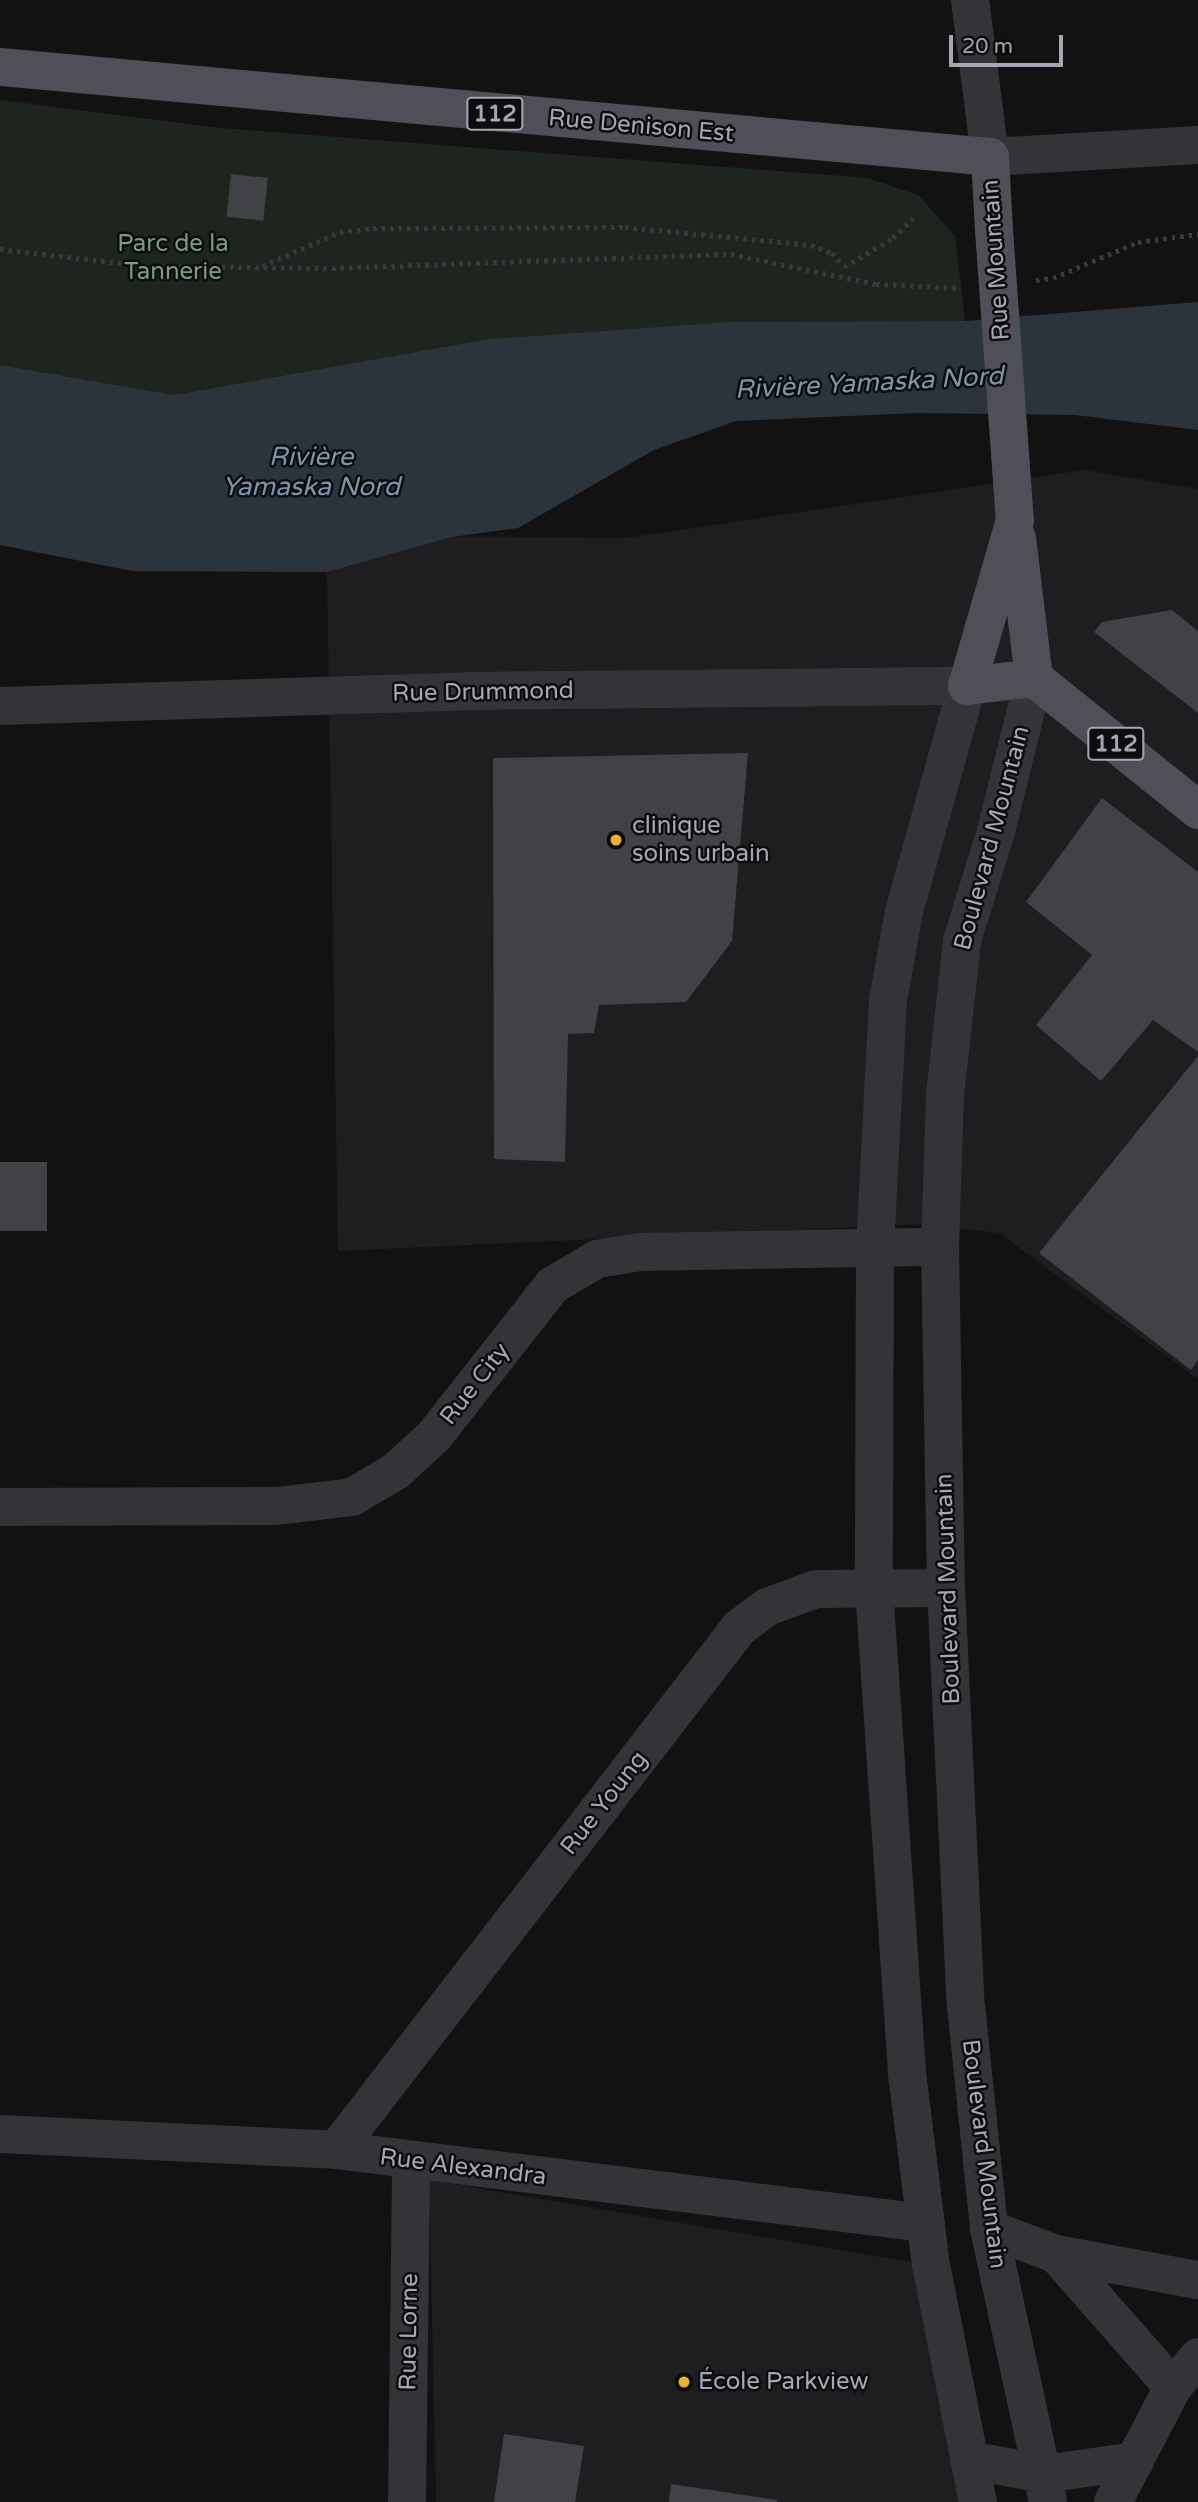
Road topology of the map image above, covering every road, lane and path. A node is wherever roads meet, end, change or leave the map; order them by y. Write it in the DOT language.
graph roads {
  1 [pos="971,0"];
  2 [pos="0,67"];
  3 [pos="1198,145"];
  4 [pos="990,157"];
  5 [pos="913,218"];
  6 [pos="1198,234"];
  7 [pos="0,249"];
  8 [pos="258,267"];
  9 [pos="1028,281"];
  10 [pos="965,287"];
  11 [pos="1015,520"];
  12 [pos="1034,678"];
  13 [pos="967,686"];
  14 [pos="0,706"];
  15 [pos="1198,810"];
  16 [pos="940,1247"];
  17 [pos="875,1248"];
  18 [pos="0,1507"];
  19 [pos="874,1588"];
  20 [pos="946,1588"];
  21 [pos="0,2134"];
  22 [pos="336,2150"];
  23 [pos="411,2162"];
  24 [pos="925,2222"];
  25 [pos="989,2229"];
  26 [pos="1056,2254"];
  27 [pos="1198,2280"];
  28 [pos="1198,2357"];
  29 [pos="1173,2388"];
  30 [pos="969,2460"];
  31 [pos="1135,2462"];
  32 [pos="1046,2488"];
  33 [pos="407,2502"];
  34 [pos="978,2502"];
  35 [pos="1113,2502"];
  1 -- 4 [label="street, Rue Mountain"];
  2 -- 4 [label="main road, Rue Denison Est / 112"];
  3 -- 4 [label="street"];
  4 -- 11 [label="main road, Rue Mountain, bridge"];
  5 -- 8 [label="path"];
  6 -- 9 [label="path"];
  7 -- 8 [label="path"];
  8 -- 10 [label="path"];
  11 -- 12 [label="main road, Rue Mountain"];
  11 -- 13 [label="main road, Rue Mountain"];
  12 -- 13 [label="main road"];
  12 -- 15 [label="main road, 112"];
  12 -- 16 [label="street, Boulevard Mountain"];
  13 -- 14 [label="street, Rue Drummond"];
  13 -- 17 [label="street"];
  16 -- 17 [label="street, Rue City"];
  16 -- 20 [label="street, Boulevard Mountain"];
  17 -- 18 [label="street, Rue City"];
  17 -- 19 [label="street"];
  19 -- 20 [label="street, Rue Young"];
  19 -- 22 [label="street, Rue Young"];
  19 -- 24 [label="street"];
  20 -- 25 [label="street, Boulevard Mountain"];
  21 -- 22 [label="street, Rue Alexandra"];
  22 -- 23 [label="street, Rue Alexandra"];
  23 -- 24 [label="street, Rue Alexandra"];
  23 -- 33 [label="street, Rue Lorne"];
  24 -- 30 [label="street"];
  25 -- 26 [label="street"];
  25 -- 32 [label="street, Boulevard Mountain"];
  26 -- 27 [label="street"];
  26 -- 29 [label="street"];
  28 -- 29 [label="street"];
  29 -- 31 [label="street"];
  30 -- 32 [label="street"];
  30 -- 34 [label="street"];
  31 -- 32 [label="street"];
  31 -- 35 [label="street"];
}
